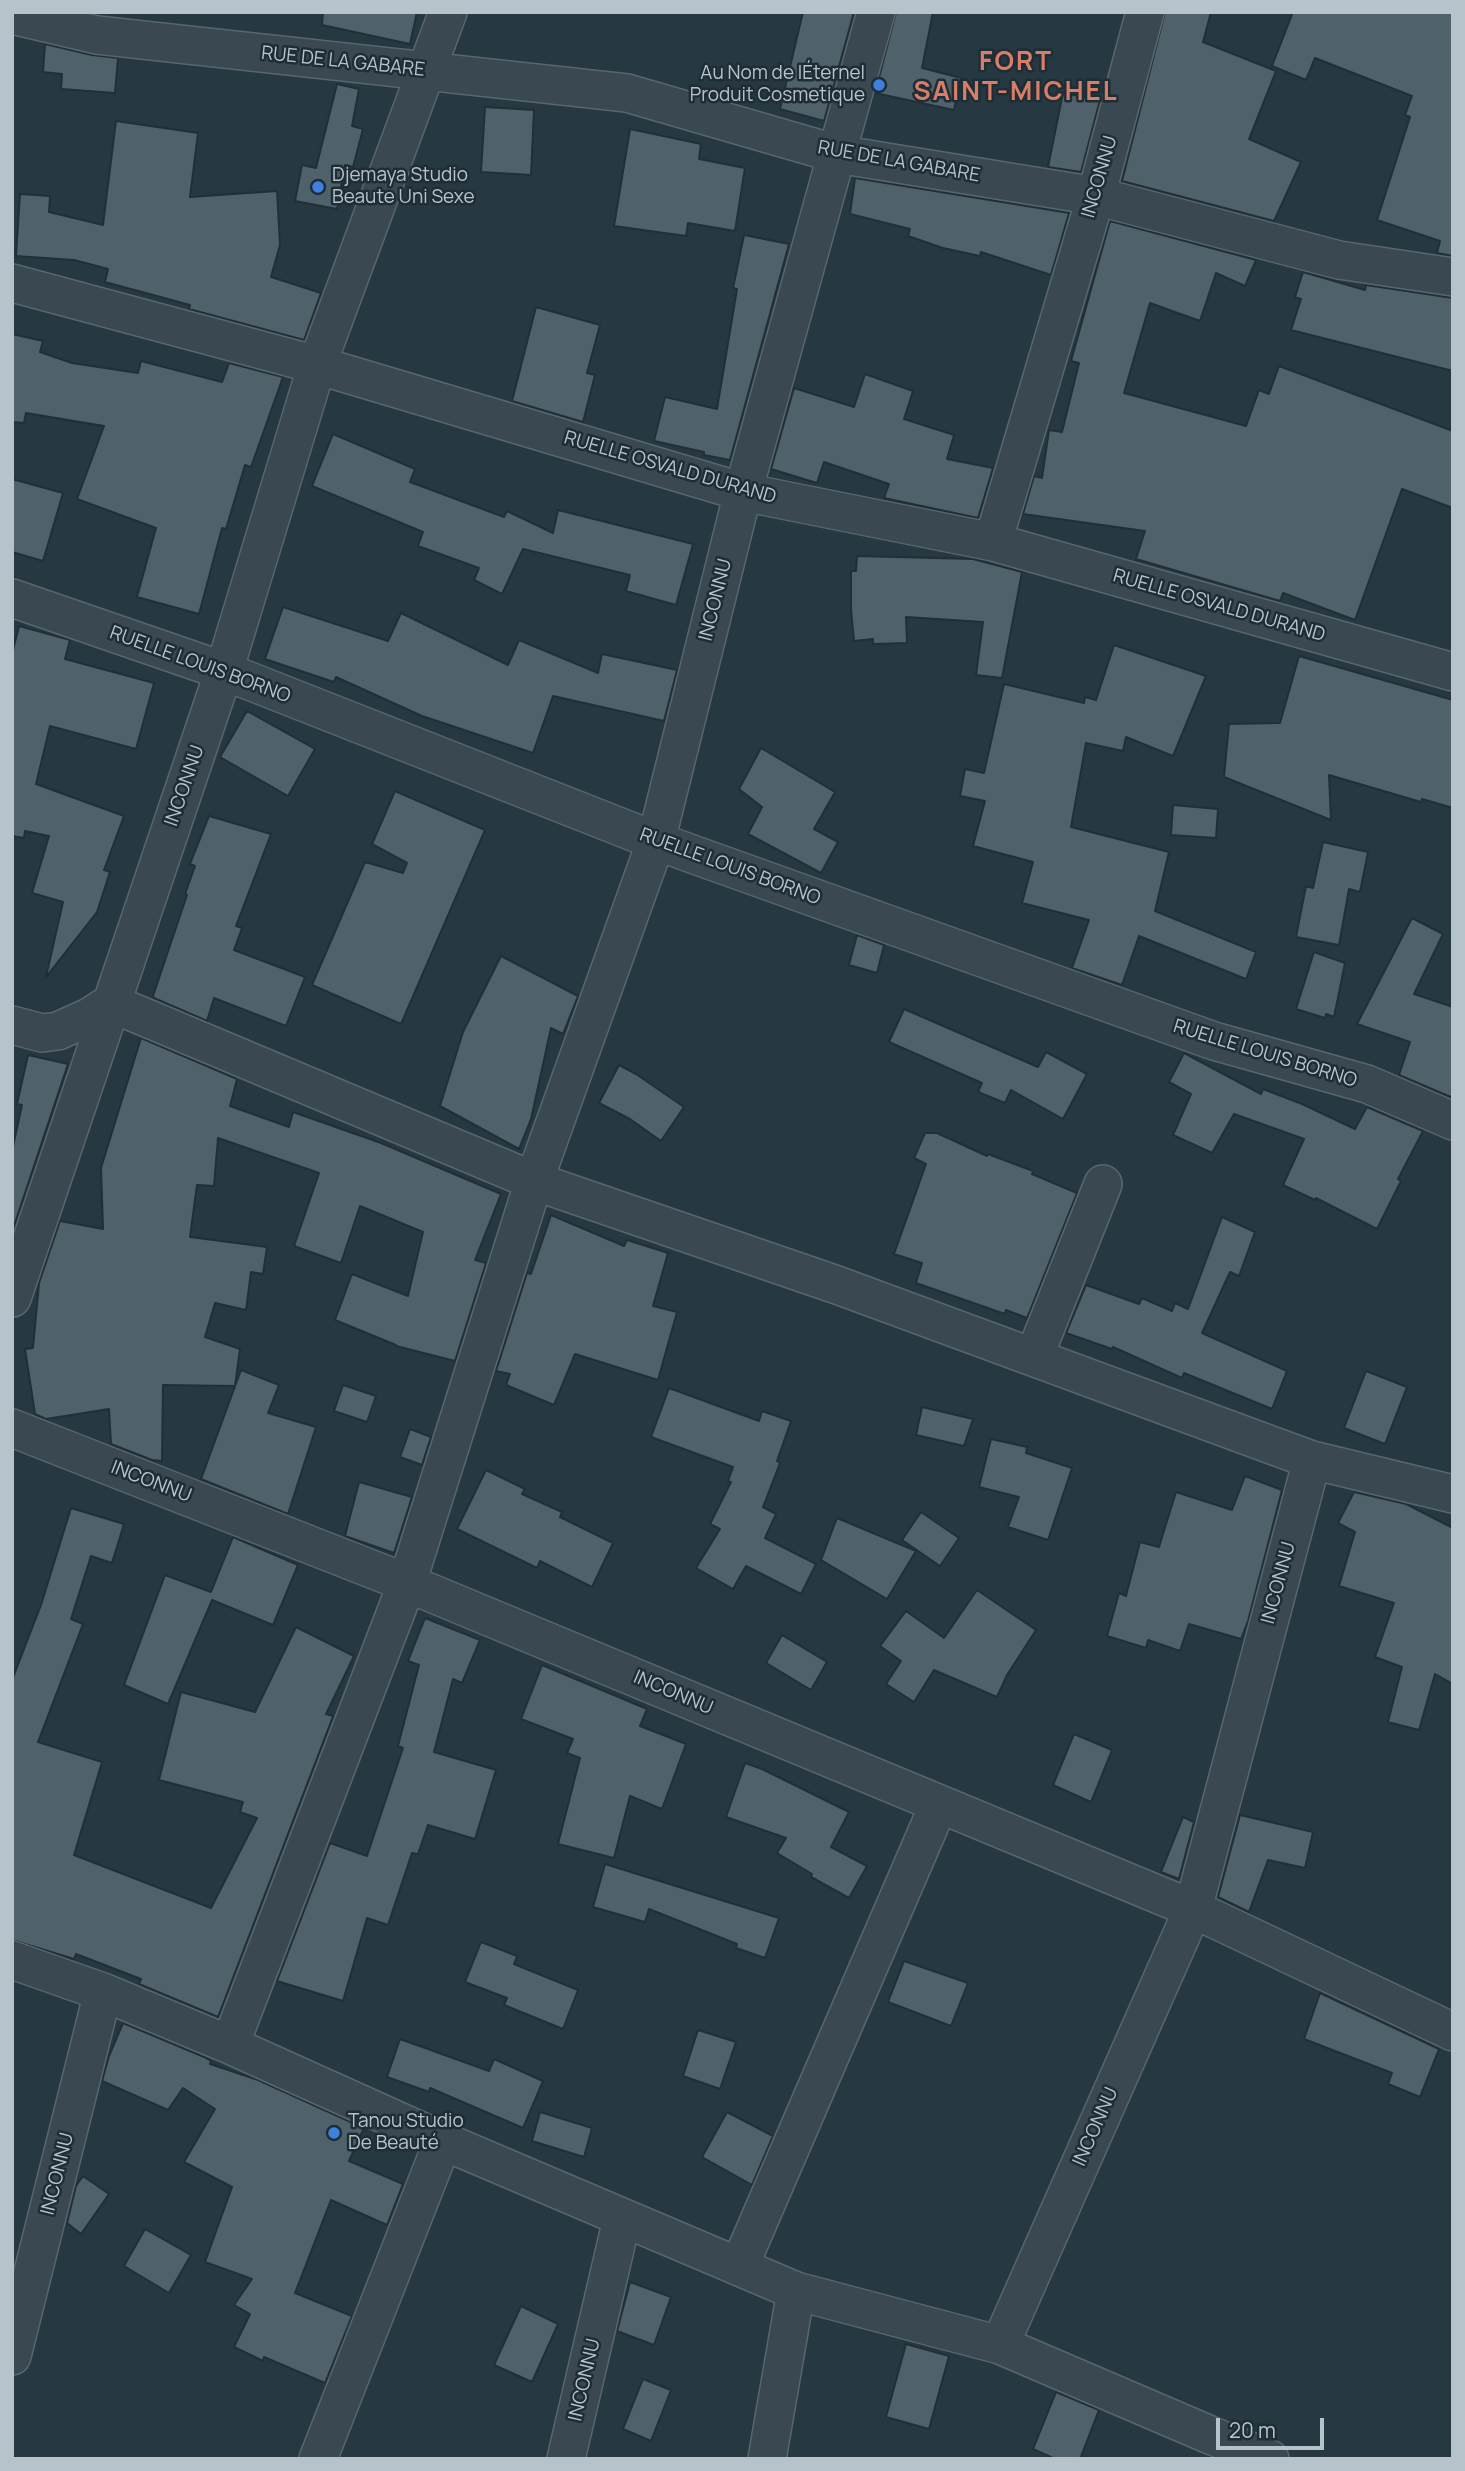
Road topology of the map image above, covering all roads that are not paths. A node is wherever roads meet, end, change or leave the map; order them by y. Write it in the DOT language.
graph roads {
  1 [pos="448,12"];
  2 [pos="876,12"];
  3 [pos="1145,12"];
  4 [pos="12,15"];
  5 [pos="428,71"];
  6 [pos="837,154"];
  7 [pos="1096,196"];
  8 [pos="1453,276"];
  9 [pos="12,283"];
  10 [pos="317,365"];
  11 [pos="743,492"];
  12 [pos="993,542"];
  13 [pos="12,598"];
  14 [pos="224,671"];
  15 [pos="1453,672"];
  16 [pos="656,841"];
  17 [pos="111,1003"];
  18 [pos="12,1025"];
  19 [pos="1453,1121"];
  20 [pos="534,1181"];
  21 [pos="1102,1184"];
  22 [pos="12,1298"];
  23 [pos="1034,1357"];
  24 [pos="12,1428"];
  25 [pos="1312,1460"];
  26 [pos="1453,1494"];
  27 [pos="407,1583"];
  28 [pos="939,1804"];
  29 [pos="1193,1909"];
  30 [pos="12,1960"];
  31 [pos="103,1992"];
  32 [pos="1453,2032"];
  33 [pos="230,2045"];
  34 [pos="443,2141"];
  35 [pos="622,2218"];
  36 [pos="739,2267"];
  37 [pos="796,2291"];
  38 [pos="1000,2345"];
  39 [pos="12,2357"];
  40 [pos="1205,2447"];
  41 [pos="318,2459"];
  42 [pos="566,2459"];
  43 [pos="767,2459"];
  44 [pos="1270,2459"];
  1 -- 5 [label="street, INCONNU"];
  2 -- 6 [label="street, INCONNU"];
  3 -- 7 [label="street, INCONNU"];
  4 -- 5 [label="street, RUE DE LA GABARE"];
  5 -- 6 [label="street, RUE DE LA GABARE"];
  5 -- 10 [label="street, INCONNU"];
  6 -- 7 [label="street, RUE DE LA GABARE"];
  6 -- 11 [label="street, INCONNU"];
  7 -- 8 [label="street, RUE DE LA GABARE"];
  7 -- 12 [label="street, INCONNU"];
  9 -- 10 [label="street, RUELLE OSVALD DURAND"];
  10 -- 11 [label="street, RUELLE OSVALD DURAND"];
  10 -- 14 [label="street, INCONNU"];
  11 -- 12 [label="street, RUELLE OSVALD DURAND"];
  11 -- 16 [label="street, INCONNU"];
  12 -- 15 [label="street, RUELLE OSVALD DURAND"];
  13 -- 14 [label="street, RUELLE LOUIS BORNO"];
  14 -- 16 [label="street, RUELLE LOUIS BORNO"];
  14 -- 17 [label="street, INCONNU"];
  16 -- 19 [label="street, RUELLE LOUIS BORNO"];
  16 -- 20 [label="street, INCONNU"];
  17 -- 18 [label="street"];
  17 -- 20 [label="street"];
  17 -- 22 [label="street, INCONNU"];
  20 -- 23 [label="street"];
  20 -- 27 [label="street, INCONNU"];
  21 -- 23 [label="street"];
  23 -- 25 [label="street"];
  24 -- 27 [label="street, INCONNU"];
  25 -- 26 [label="street"];
  25 -- 29 [label="street, INCONNU"];
  27 -- 28 [label="street, INCONNU"];
  27 -- 33 [label="street, INCONNU"];
  28 -- 29 [label="street, INCONNU"];
  28 -- 36 [label="street"];
  29 -- 32 [label="street, INCONNU"];
  29 -- 38 [label="street, INCONNU"];
  30 -- 31 [label="street"];
  31 -- 33 [label="street"];
  31 -- 39 [label="street, INCONNU"];
  33 -- 34 [label="street"];
  34 -- 35 [label="street"];
  34 -- 41 [label="street"];
  35 -- 36 [label="street"];
  35 -- 42 [label="street, INCONNU"];
  36 -- 37 [label="street"];
  37 -- 38 [label="street"];
  37 -- 43 [label="street"];
  38 -- 40 [label="street"];
  40 -- 44 [label="street"];
}
